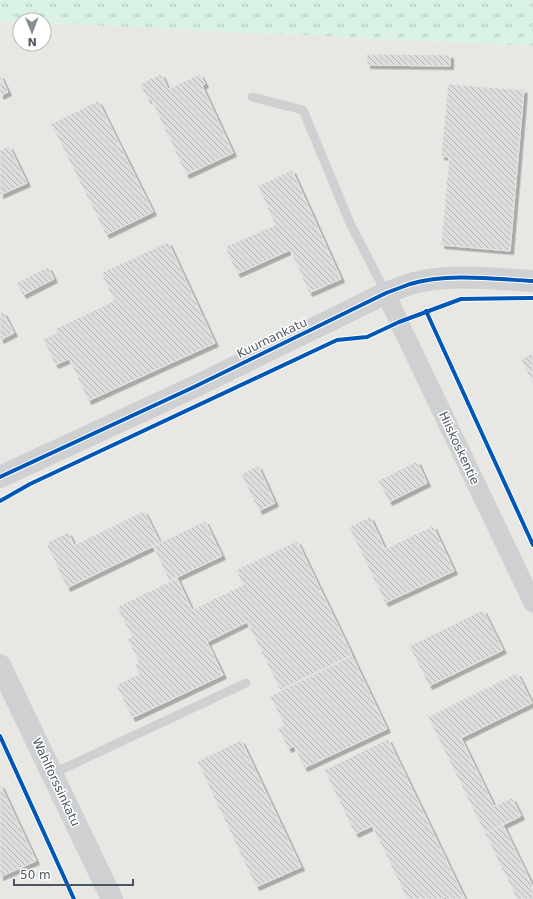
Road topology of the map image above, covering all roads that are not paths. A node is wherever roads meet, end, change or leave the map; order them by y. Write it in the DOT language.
graph roads {
  1 [pos="252,97"];
  2 [pos="533,281"];
  3 [pos="386,293"];
  4 [pos="32,462"];
  5 [pos="0,469"];
  6 [pos="0,477"];
  7 [pos="533,603"];
  8 [pos="0,665"];
  9 [pos="246,683"];
  10 [pos="52,774"];
  11 [pos="112,899"];
  1 -- 3 [label="lane"];
  2 -- 3 [label="street, Kuurnankatu"];
  3 -- 4 [label="street, Kuurnankatu"];
  3 -- 7 [label="street, Hiiskoskentie"];
  4 -- 5 [label="street, Kuurnankatu"];
  4 -- 6 [label="street, Kuurnankatu"];
  8 -- 10 [label="street, Wahlforssinkatu"];
  9 -- 10 [label="lane"];
  10 -- 11 [label="street, Wahlforssinkatu"];
}
